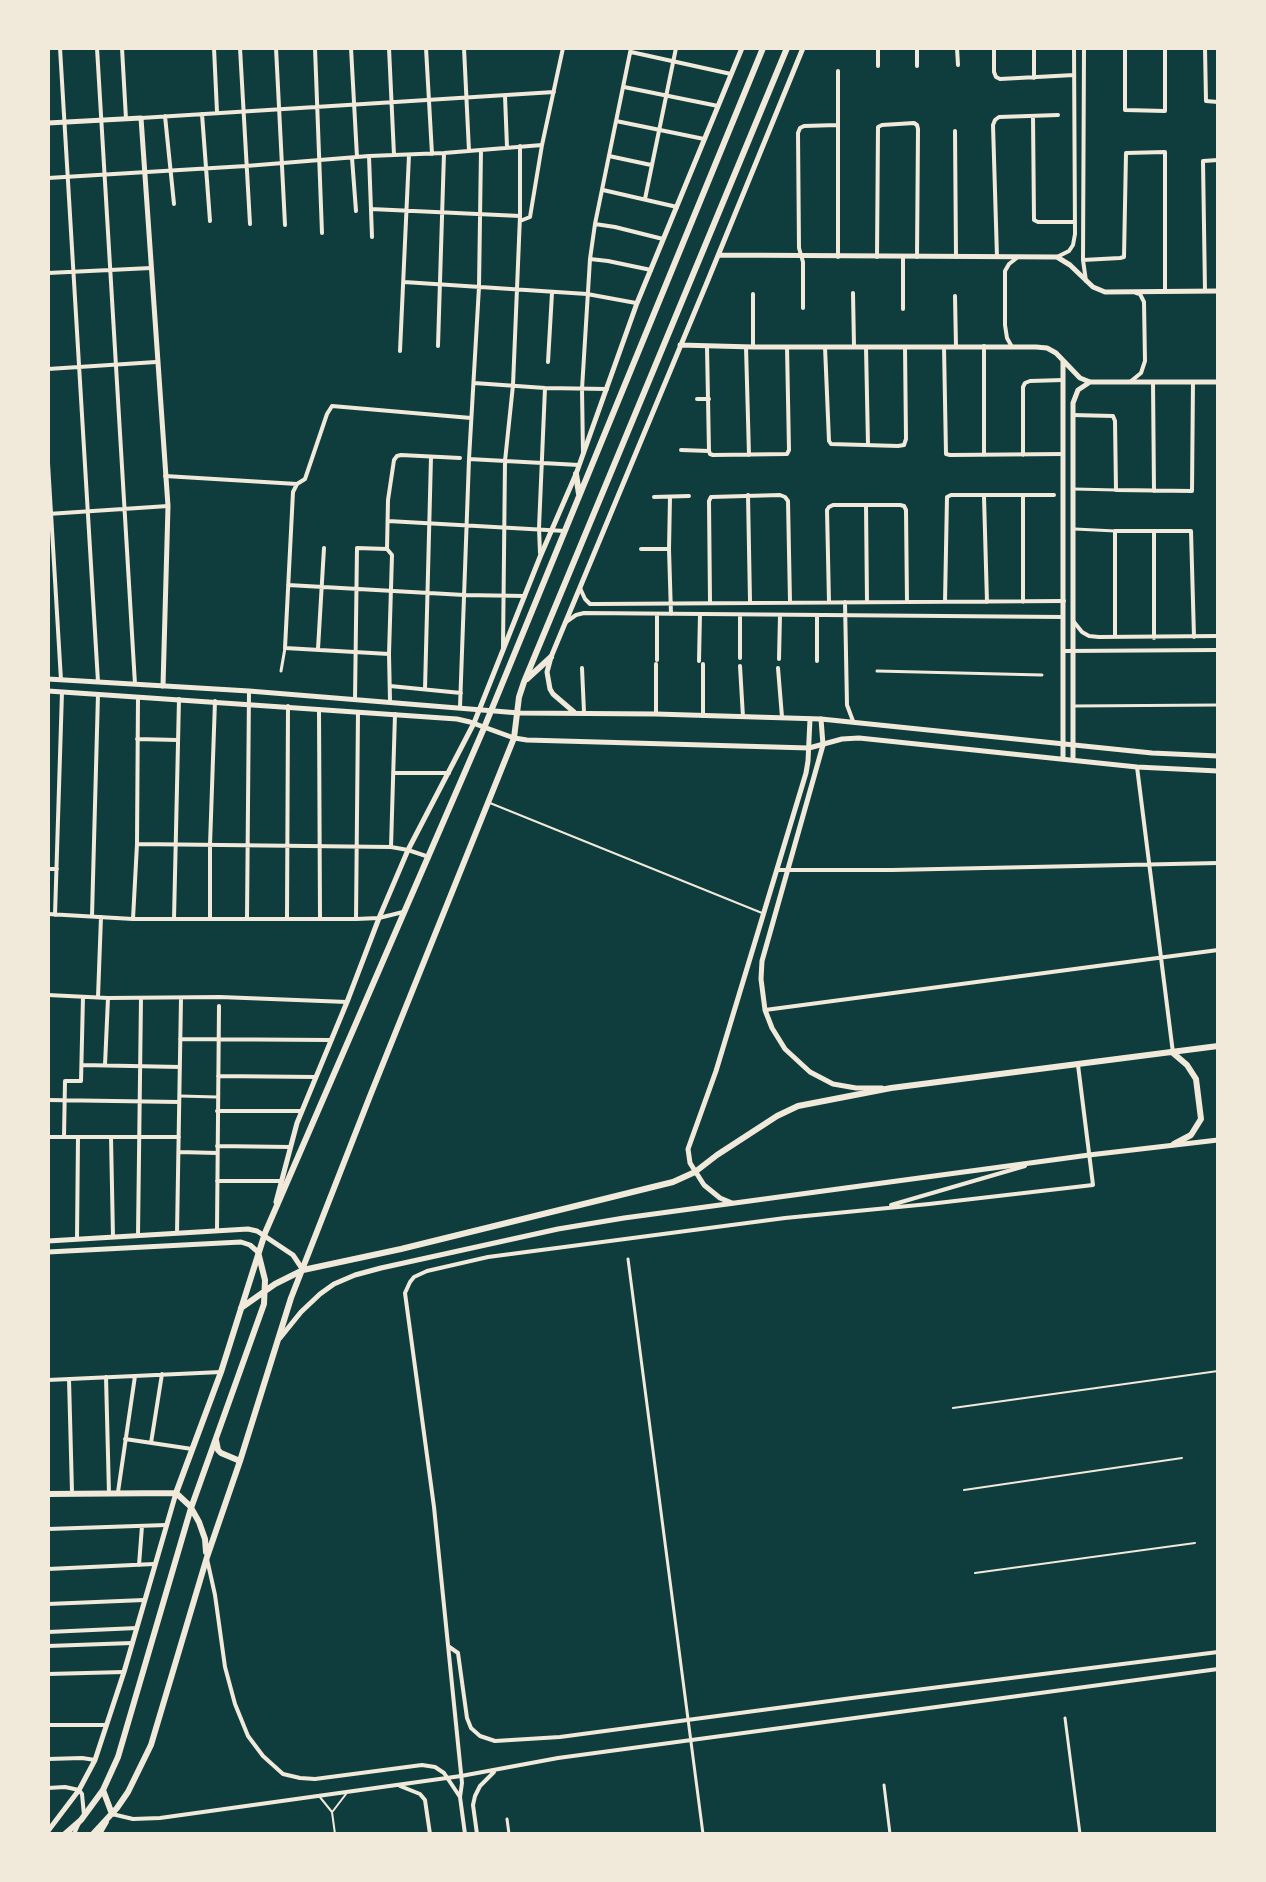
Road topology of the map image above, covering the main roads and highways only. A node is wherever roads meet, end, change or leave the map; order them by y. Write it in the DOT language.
graph roads {
  1 [pos="763,48"];
  2 [pos="787,48"];
  3 [pos="576,474"];
  4 [pos="579,498"];
  5 [pos="551,657"];
  6 [pos="524,682"];
  7 [pos="1218,1046"];
  8 [pos="1173,1053"];
  9 [pos="1174,1144"];
  10 [pos="258,1252"];
  11 [pos="303,1270"];
  12 [pos="266,1290"];
  13 [pos="240,1308"];
  14 [pos="216,1437"];
  15 [pos="240,1461"];
  16 [pos="176,1493"];
  17 [pos="48,1494"];
  18 [pos="191,1508"];
  19 [pos="207,1557"];
  20 [pos="103,1790"];
  21 [pos="112,1814"];
  22 [pos="65,1834"];
  23 [pos="93,1834"];
  1 -- 4 [label="main road"];
  2 -- 6 [label="main road"];
  3 -- 4 [label="main road"];
  4 -- 10 [label="main road"];
  5 -- 6 [label="main road"];
  6 -- 11 [label="main road"];
  7 -- 8 [label="main road"];
  8 -- 9 [label="main road"];
  8 -- 11 [label="main road"];
  10 -- 12 [label="main road"];
  10 -- 13 [label="main road"];
  11 -- 12 [label="main road"];
  11 -- 15 [label="main road"];
  12 -- 13 [label="main road"];
  12 -- 14 [label="main road"];
  13 -- 16 [label="main road"];
  14 -- 15 [label="main road"];
  14 -- 18 [label="main road"];
  15 -- 19 [label="main road"];
  16 -- 17 [label="main road"];
  16 -- 18 [label="main road"];
  18 -- 19 [label="main road"];
  18 -- 20 [label="main road"];
  19 -- 21 [label="main road"];
  20 -- 21 [label="main road"];
  20 -- 22 [label="main road"];
  21 -- 23 [label="main road"];
}
